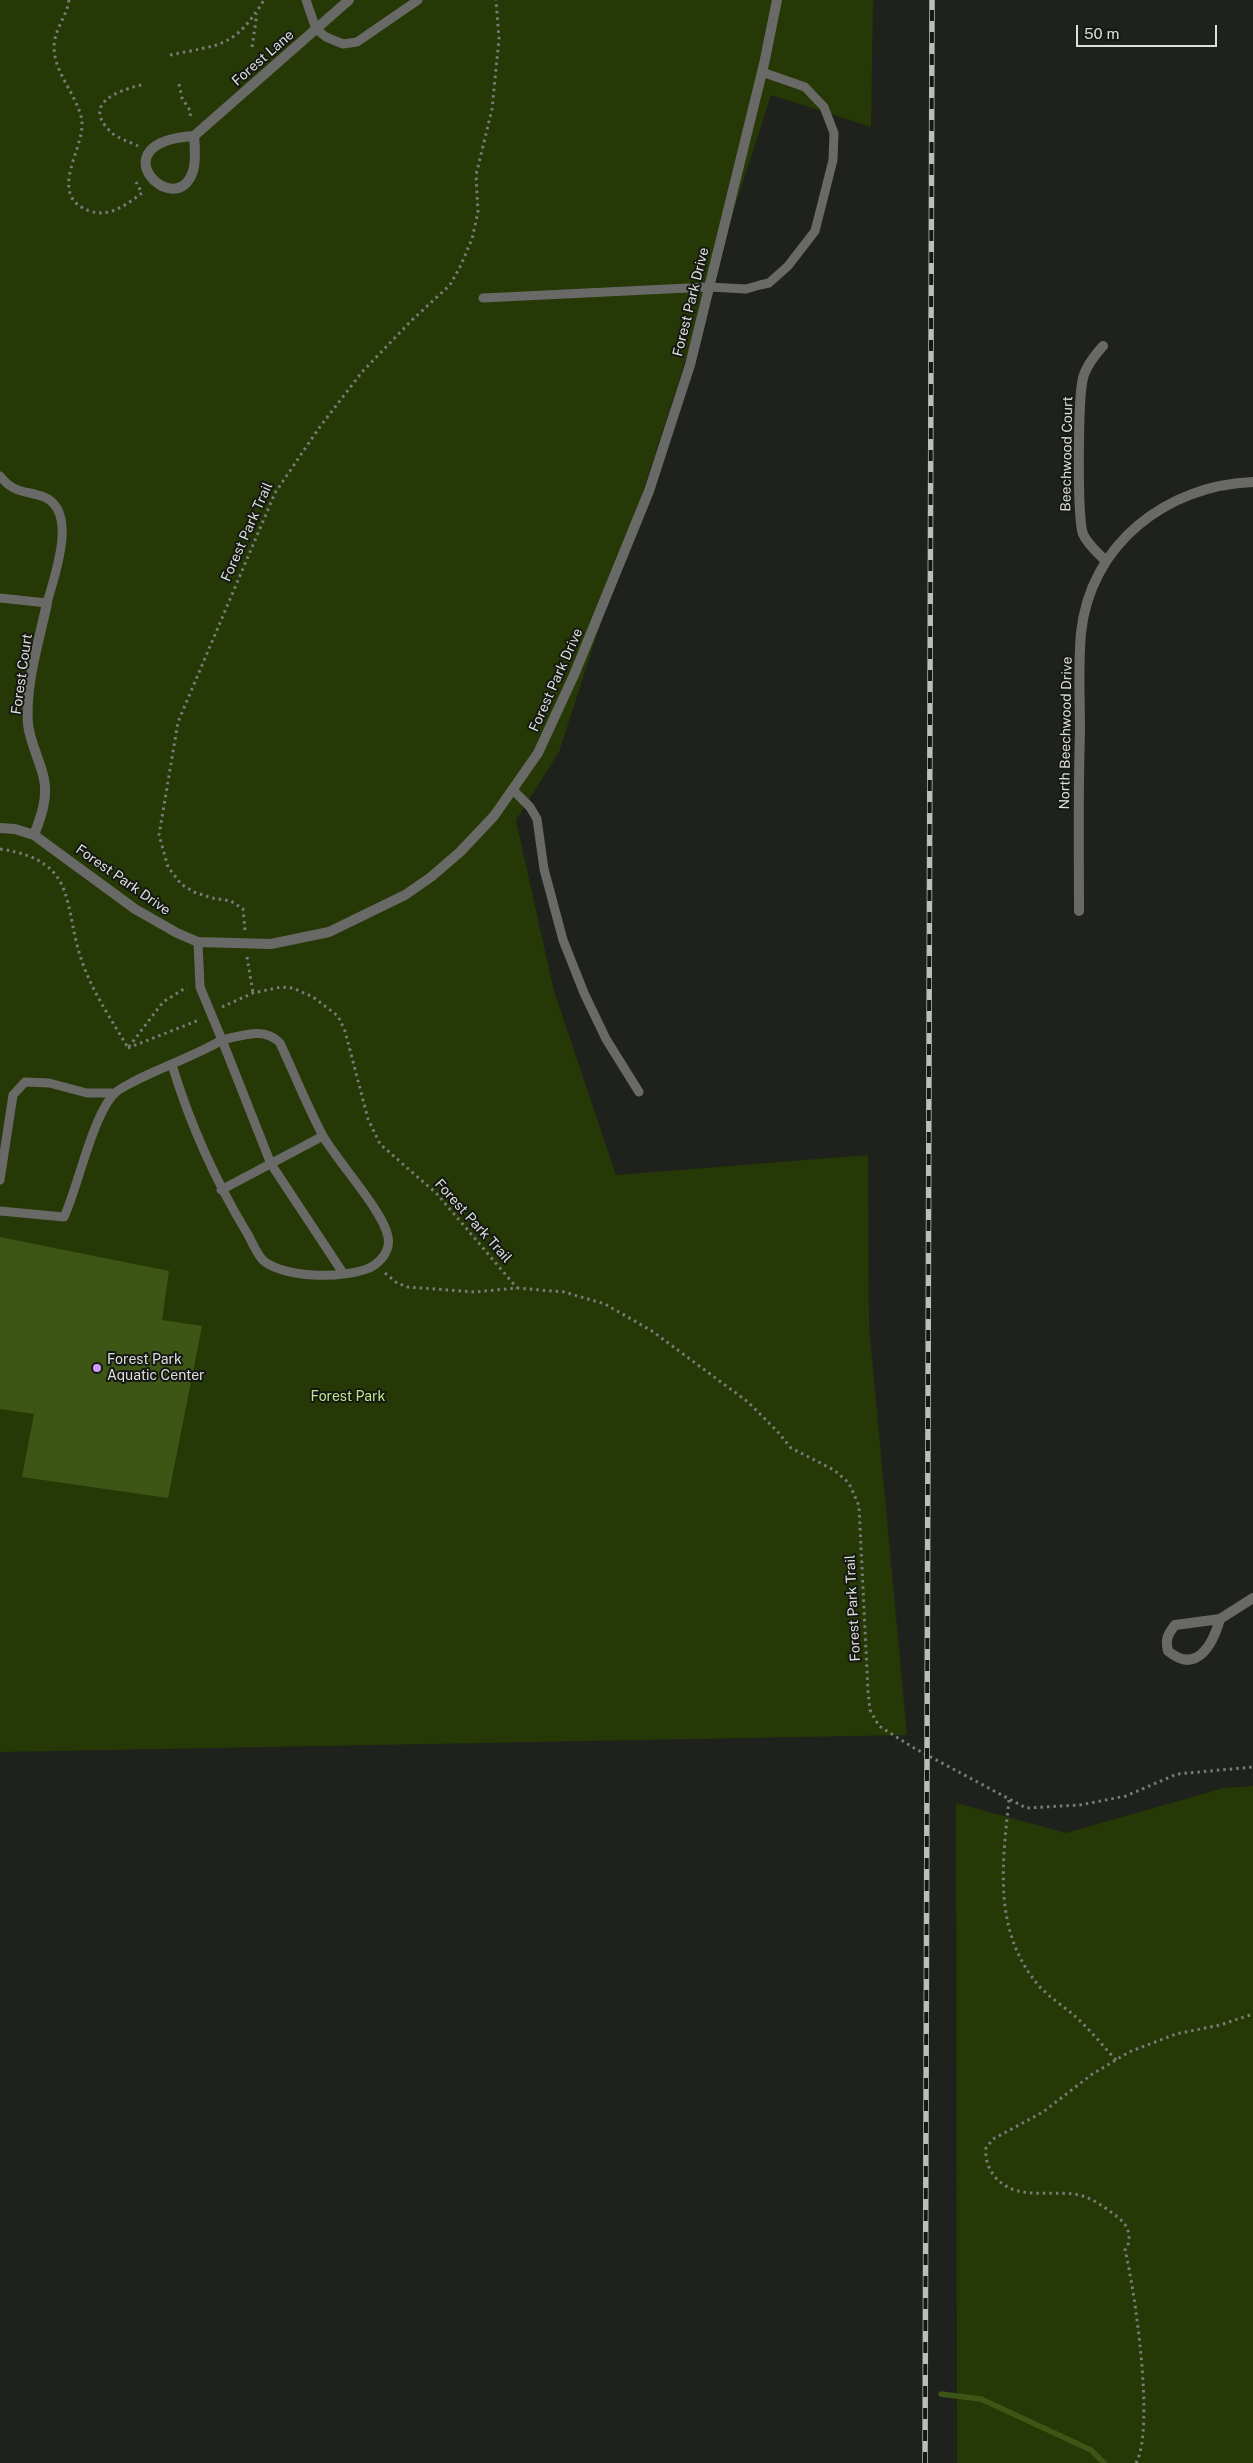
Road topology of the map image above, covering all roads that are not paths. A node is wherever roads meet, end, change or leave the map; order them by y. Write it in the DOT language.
graph roads {
  1 [pos="306,0"];
  2 [pos="349,0"];
  3 [pos="418,0"];
  4 [pos="778,0"];
  5 [pos="316,29"];
  6 [pos="762,72"];
  7 [pos="194,136"];
  8 [pos="709,287"];
  9 [pos="483,298"];
  10 [pos="1103,346"];
  11 [pos="0,476"];
  12 [pos="1253,482"];
  13 [pos="1106,560"];
  14 [pos="0,598"];
  15 [pos="47,603"];
  16 [pos="513,790"];
  17 [pos="0,828"];
  18 [pos="34,834"];
  19 [pos="1079,911"];
  20 [pos="198,942"];
  21 [pos="222,1040"];
  22 [pos="172,1065"];
  23 [pos="640,1092"];
  24 [pos="114,1093"];
  25 [pos="323,1136"];
  26 [pos="271,1164"];
  27 [pos="0,1180"];
  28 [pos="221,1190"];
  29 [pos="0,1211"];
  30 [pos="343,1273"];
  31 [pos="1253,1598"];
  32 [pos="1220,1618"];
  1 -- 5 [label="lane"];
  2 -- 5 [label="street, Forest Lane"];
  3 -- 5 [label="lane"];
  4 -- 6 [label="street, Forest Park Drive"];
  5 -- 7 [label="street, Forest Lane"];
  6 -- 8 [label="street, Forest Park Drive"];
  6 -- 8 [label="lane"];
  7 -- 7 [label="street"];
  8 -- 9 [label="lane"];
  8 -- 16 [label="street, Forest Park Drive"];
  10 -- 13 [label="street, Beechwood Court"];
  11 -- 15 [label="lane"];
  12 -- 13 [label="street, North Beechwood Drive"];
  13 -- 19 [label="street, North Beechwood Drive"];
  14 -- 15 [label="lane"];
  15 -- 18 [label="street, Forest Court"];
  16 -- 20 [label="street, Forest Park Drive"];
  16 -- 23 [label="lane"];
  17 -- 18 [label="street, Forest Park Drive"];
  18 -- 20 [label="street, Forest Park Drive"];
  20 -- 21 [label="lane"];
  21 -- 22 [label="lane"];
  21 -- 25 [label="lane"];
  21 -- 26 [label="lane"];
  22 -- 24 [label="lane"];
  22 -- 28 [label="lane"];
  24 -- 27 [label="lane"];
  24 -- 29 [label="lane"];
  25 -- 26 [label="lane"];
  25 -- 30 [label="lane"];
  26 -- 28 [label="lane"];
  26 -- 30 [label="lane"];
  28 -- 30 [label="lane"];
  31 -- 32 [label="street"];
  32 -- 32 [label="street"];
}
